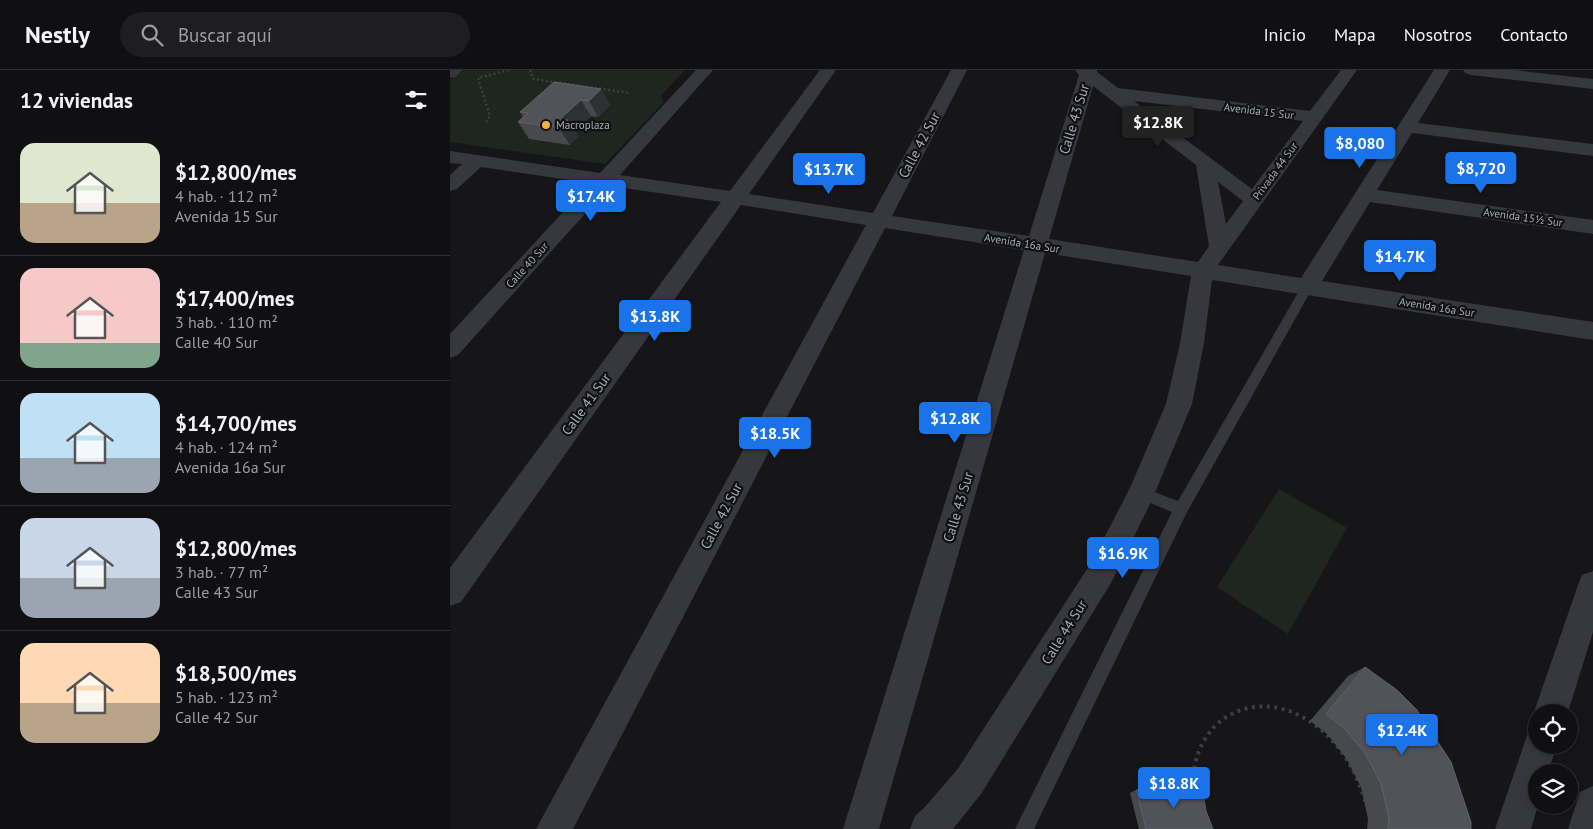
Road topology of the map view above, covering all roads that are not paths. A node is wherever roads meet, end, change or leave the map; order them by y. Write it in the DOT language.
graph roads {
  1 [pos="454,70"];
  2 [pos="705,70"];
  3 [pos="828,70"];
  4 [pos="958,70"];
  5 [pos="1349,70"];
  6 [pos="1442,70"];
  7 [pos="1471,70"];
  8 [pos="1086,71"];
  9 [pos="450,73"];
  10 [pos="1593,84"];
  11 [pos="1113,93"];
  12 [pos="1314,117"];
  13 [pos="1406,127"];
  14 [pos="1593,150"];
  15 [pos="450,157"];
  16 [pos="477,161"];
  17 [pos="1205,163"];
  18 [pos="606,179"];
  19 [pos="450,185"];
  20 [pos="1365,195"];
  21 [pos="735,198"];
  22 [pos="1254,200"];
  23 [pos="878,221"];
  24 [pos="1593,227"];
  25 [pos="1037,245"];
  26 [pos="1220,247"];
  27 [pos="1202,272"];
  28 [pos="1308,287"];
  29 [pos="1593,331"];
  30 [pos="450,349"];
  31 [pos="1142,493"];
  32 [pos="1181,509"];
  33 [pos="1593,585"];
  34 [pos="450,592"];
  35 [pos="1554,704"];
  36 [pos="1537,754"];
  37 [pos="1593,805"];
  38 [pos="554,829"];
  39 [pos="861,829"];
  40 [pos="928,829"];
  41 [pos="1024,829"];
  42 [pos="1514,829"];
  43 [pos="1587,829"];
  1 -- 9 [label="street"];
  2 -- 18 [label="street, Calle 40 Sur"];
  3 -- 21 [label="street, Calle 41 Sur"];
  4 -- 23 [label="street, Calle 42 Sur"];
  5 -- 12 [label="street, Privada 44 Sur"];
  6 -- 13 [label="street"];
  7 -- 10 [label="street"];
  8 -- 11 [label="street"];
  8 -- 25 [label="street, Calle 43 Sur"];
  11 -- 12 [label="street, Avenida 15 Sur"];
  11 -- 17 [label="street"];
  12 -- 22 [label="street, Privada 44 Sur"];
  13 -- 14 [label="street"];
  13 -- 20 [label="street"];
  15 -- 16 [label="street, Avenida 16a Sur"];
  16 -- 18 [label="street, Avenida 16a Sur"];
  16 -- 19 [label="street"];
  17 -- 22 [label="street"];
  17 -- 26 [label="street"];
  18 -- 21 [label="street, Avenida 16a Sur"];
  18 -- 30 [label="street, Calle 40 Sur"];
  20 -- 24 [label="street, Avenida 15½ Sur"];
  20 -- 28 [label="street"];
  21 -- 23 [label="street, Avenida 16a Sur"];
  21 -- 34 [label="street, Calle 41 Sur"];
  22 -- 26 [label="street, Privada 44 Sur"];
  23 -- 25 [label="street, Avenida 16a Sur"];
  23 -- 38 [label="street, Calle 42 Sur"];
  25 -- 27 [label="street, Avenida 16a Sur"];
  25 -- 39 [label="street, Calle 43 Sur"];
  26 -- 27 [label="street, Privada 44 Sur"];
  27 -- 28 [label="street, Avenida 16a Sur"];
  27 -- 31 [label="street, Calle 44 Sur"];
  28 -- 29 [label="street, Avenida 16a Sur"];
  28 -- 32 [label="lane"];
  31 -- 32 [label="lane"];
  31 -- 40 [label="street, Calle 44 Sur"];
  32 -- 41 [label="lane"];
  33 -- 35 [label="street"];
  36 -- 42 [label="street"];
  37 -- 43 [label="street"];
}
